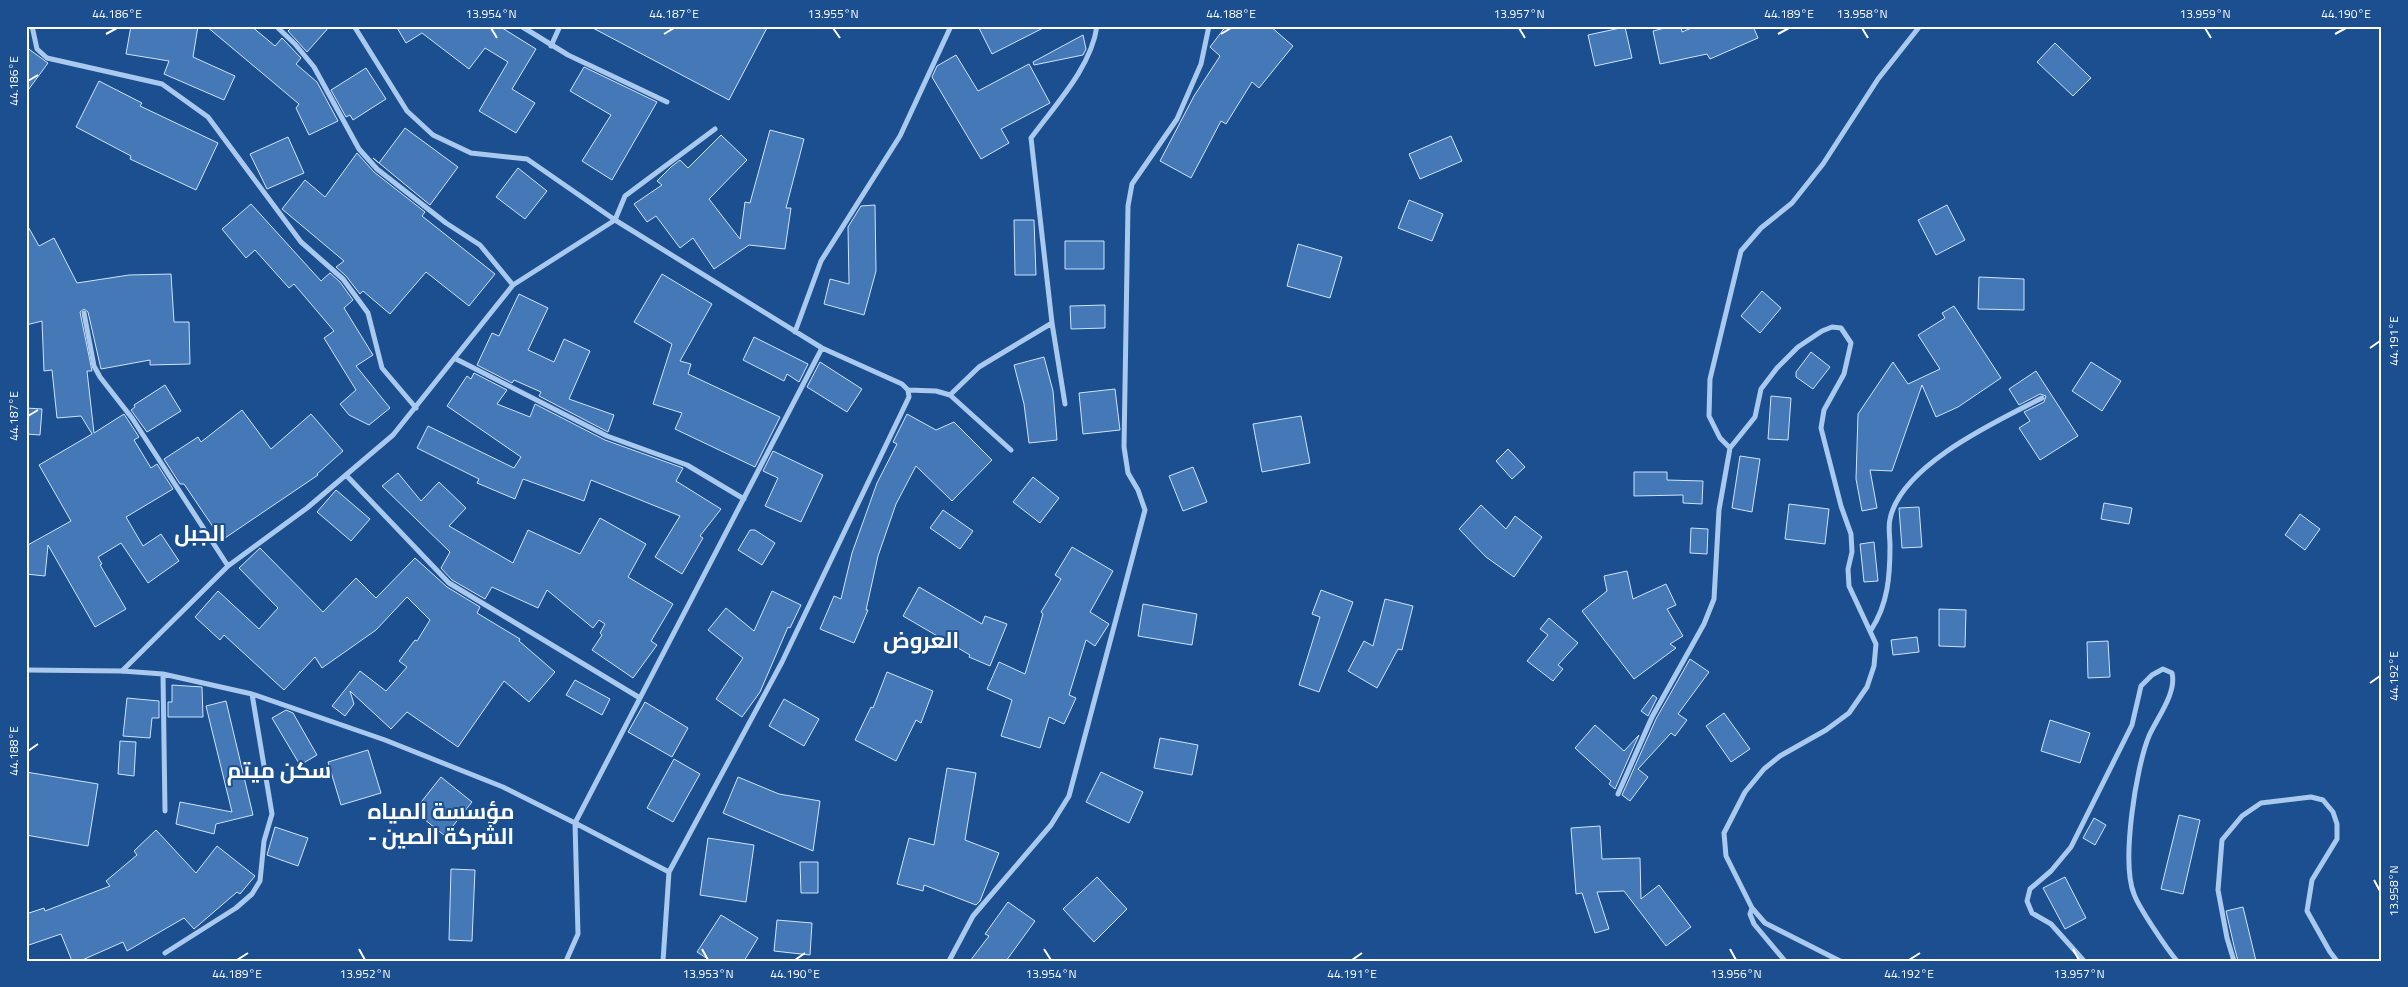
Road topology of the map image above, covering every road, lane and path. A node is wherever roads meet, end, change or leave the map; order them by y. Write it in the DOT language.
graph roads {
  1 [pos="32,26"];
  2 [pos="276,26"];
  3 [pos="354,26"];
  4 [pos="522,26"];
  5 [pos="560,26"];
  6 [pos="952,26"];
  7 [pos="1097,26"];
  8 [pos="1209,26"];
  9 [pos="1920,26"];
  10 [pos="551,46"];
  11 [pos="666,102"];
  12 [pos="715,130"];
  13 [pos="615,220"];
  14 [pos="513,284"];
  15 [pos="84,313"];
  16 [pos="1052,323"];
  17 [pos="795,332"];
  18 [pos="822,348"];
  19 [pos="456,359"];
  20 [pos="908,390"];
  21 [pos="950,396"];
  22 [pos="2042,398"];
  23 [pos="1065,404"];
  24 [pos="416,408"];
  25 [pos="1730,448"];
  26 [pos="1011,450"];
  27 [pos="346,475"];
  28 [pos="744,499"];
  29 [pos="228,566"];
  30 [pos="1872,630"];
  31 [pos="26,670"];
  32 [pos="122,670"];
  33 [pos="163,674"];
  34 [pos="252,694"];
  35 [pos="640,698"];
  36 [pos="1618,794"];
  37 [pos="165,811"];
  38 [pos="575,823"];
  39 [pos="669,872"];
  40 [pos="1752,908"];
  41 [pos="165,953"];
  42 [pos="566,961"];
  43 [pos="663,961"];
  44 [pos="948,961"];
  45 [pos="1785,961"];
  46 [pos="1840,961"];
  47 [pos="2084,961"];
  48 [pos="2177,961"];
  49 [pos="2234,961"];
  50 [pos="2337,961"];
  1 -- 24 [label="street"];
  2 -- 14 [label="street"];
  3 -- 13 [label="street"];
  4 -- 10 [label="street"];
  5 -- 10 [label="street"];
  6 -- 17 [label="street"];
  7 -- 16 [label="street"];
  8 -- 44 [label="street"];
  9 -- 25 [label="street"];
  10 -- 11 [label="street"];
  12 -- 13 [label="street"];
  13 -- 14 [label="street"];
  13 -- 17 [label="street"];
  14 -- 19 [label="street"];
  15 -- 29 [label="street"];
  16 -- 21 [label="street"];
  16 -- 23 [label="street"];
  17 -- 18 [label="street"];
  18 -- 20 [label="street"];
  18 -- 28 [label="street"];
  19 -- 24 [label="street"];
  19 -- 28 [label="street"];
  20 -- 21 [label="street"];
  20 -- 39 [label="street"];
  21 -- 26 [label="street"];
  22 -- 30 [label="street"];
  24 -- 27 [label="street"];
  25 -- 30 [label="street"];
  25 -- 36 [label="street"];
  27 -- 29 [label="street"];
  27 -- 35 [label="street"];
  28 -- 35 [label="street"];
  29 -- 32 [label="street"];
  30 -- 40 [label="street"];
  31 -- 32 [label="street"];
  32 -- 33 [label="street"];
  33 -- 34 [label="street"];
  33 -- 37 [label="street"];
  34 -- 38 [label="street"];
  34 -- 41 [label="street"];
  35 -- 38 [label="street"];
  38 -- 39 [label="street"];
  38 -- 42 [label="street"];
  39 -- 43 [label="street"];
  40 -- 45 [label="street"];
  40 -- 46 [label="street"];
  47 -- 48 [label="street"];
  49 -- 50 [label="street"];
}
